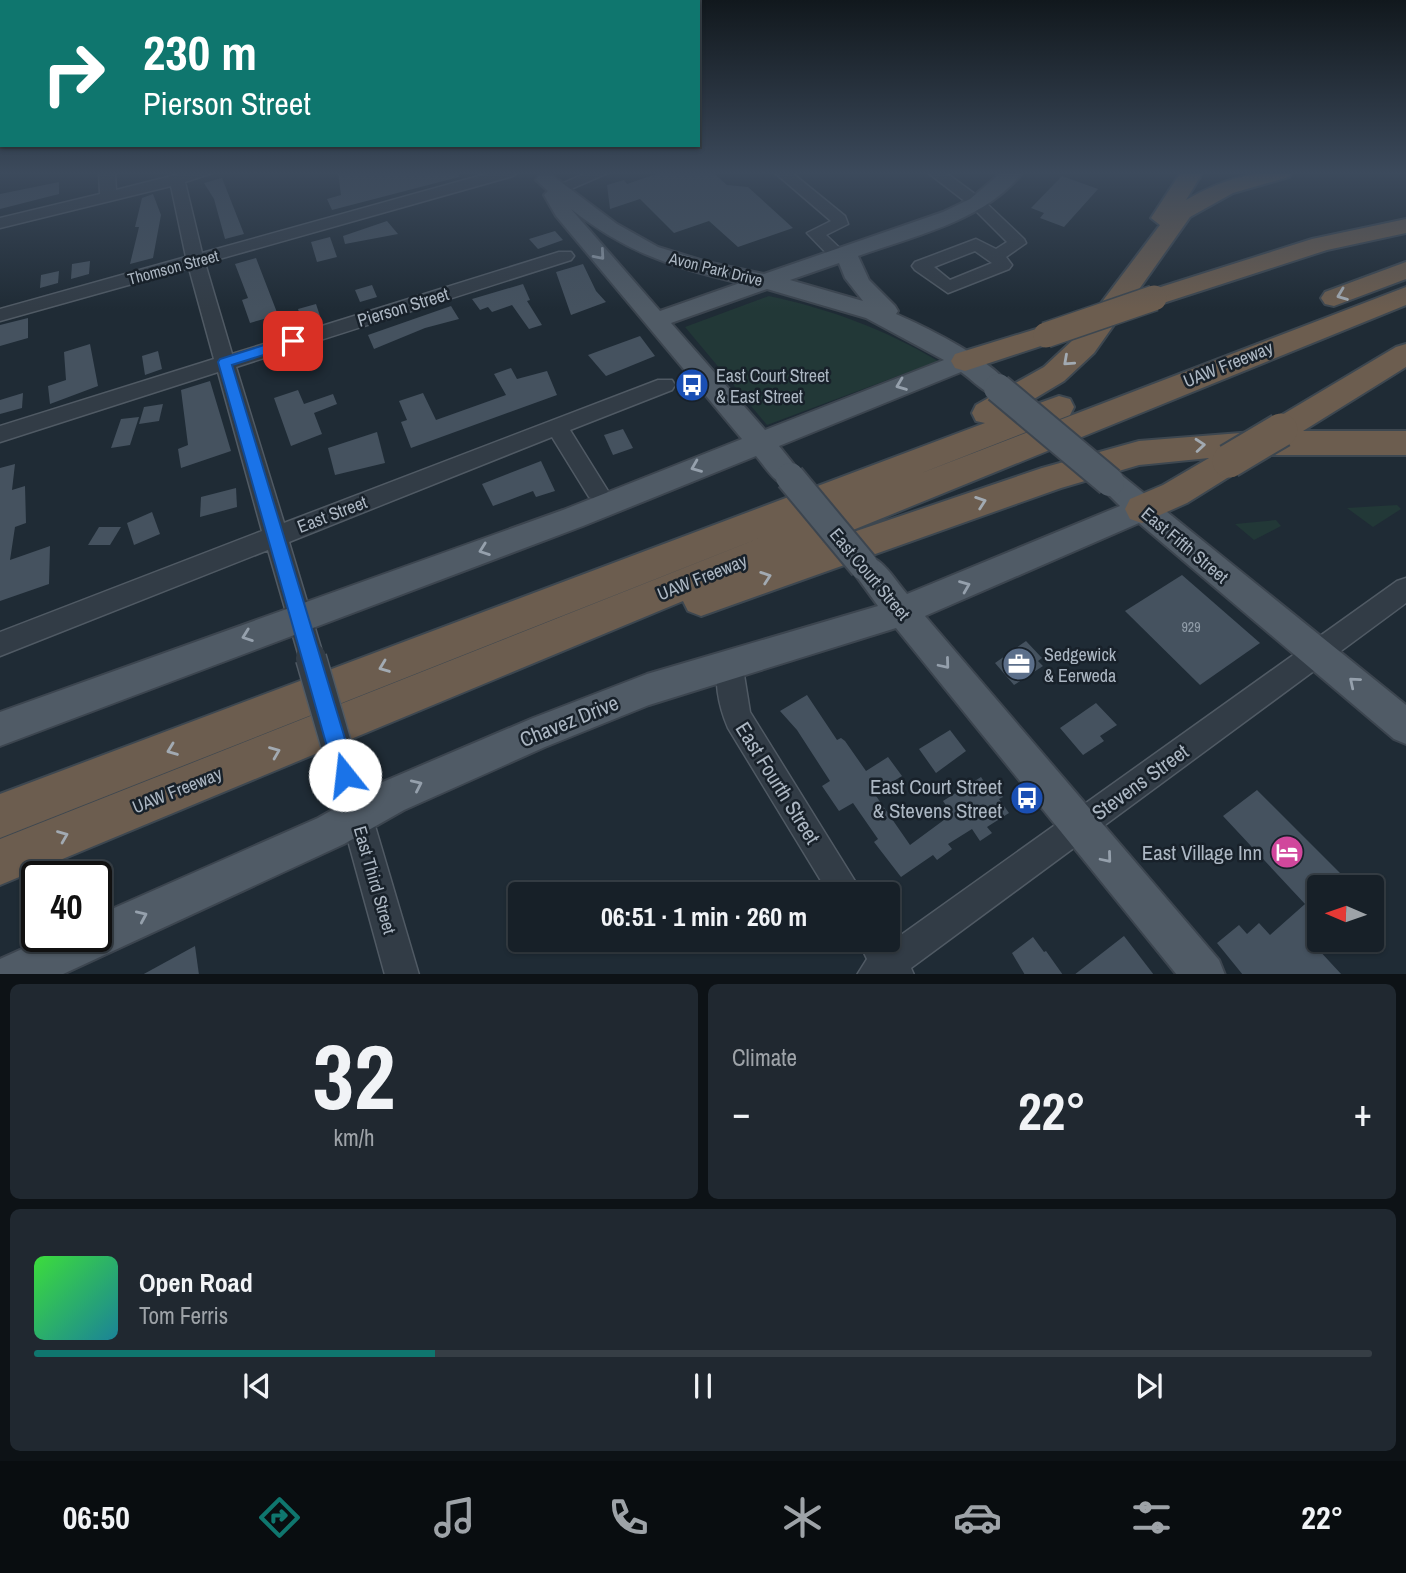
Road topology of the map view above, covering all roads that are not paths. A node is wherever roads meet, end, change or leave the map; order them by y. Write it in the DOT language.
graph roads {
  1 [pos="23,217"];
  2 [pos="185,217"];
  3 [pos="352,217"];
  4 [pos="580,217"];
  5 [pos="581,217"];
  6 [pos="835,217"];
  7 [pos="946,217"];
  8 [pos="993,217"];
  9 [pos="1172,217"];
  10 [pos="1178,217"];
  11 [pos="0,223"];
  12 [pos="1406,226"];
  13 [pos="842,253"];
  14 [pos="565,256"];
  15 [pos="996,256"];
  16 [pos="195,262"];
  17 [pos="1406,270"];
  18 [pos="765,281"];
  19 [pos="1139,293"];
  20 [pos="1406,295"];
  21 [pos="0,315"];
  22 [pos="657,320"];
  23 [pos="903,324"];
  24 [pos="1406,354"];
  25 [pos="965,360"];
  26 [pos="225,362"];
  27 [pos="665,385"];
  28 [pos="557,427"];
  29 [pos="0,434"];
  30 [pos="1291,435"];
  31 [pos="759,441"];
  32 [pos="1406,445"];
  33 [pos="597,491"];
  34 [pos="1142,509"];
  35 [pos="277,535"];
  36 [pos="1406,589"];
  37 [pos="902,612"];
  38 [pos="300,617"];
  39 [pos="0,644"];
  40 [pos="436,647"];
  41 [pos="1319,653"];
  42 [pos="731,665"];
  43 [pos="377,711"];
  44 [pos="1406,727"];
  45 [pos="0,729"];
  46 [pos="0,816"];
  47 [pos="357,816"];
  48 [pos="1080,826"];
  49 [pos="0,862"];
  50 [pos="840,882"];
  51 [pos="884,963"];
  52 [pos="14,974"];
  53 [pos="402,974"];
  54 [pos="1203,974"];
  1 -- 11 [label="street"];
  2 -- 16 [label="street, East Third Street"];
  3 -- 16 [label="street, Thomson Street"];
  4 -- 22 [label="main road, East Court Street, one-way"];
  5 -- 18 [label="main road, Avon Park Drive"];
  6 -- 13 [label="street"];
  7 -- 13 [label="main road"];
  8 -- 15 [label="street"];
  9 -- 19 [label="highway"];
  10 -- 19 [label="highway"];
  12 -- 19 [label="highway"];
  13 -- 18 [label="main road"];
  13 -- 23 [label="main road"];
  14 -- 26 [label="street, Pierson Street"];
  16 -- 21 [label="street, Thomson Street"];
  16 -- 26 [label="street, East Third Street"];
  17 -- 40 [label="highway, UAW Freeway, one-way"];
  18 -- 22 [label="main road"];
  18 -- 23 [label="main road, Avon Park Drive"];
  19 -- 25 [label="highway, bridge"];
  19 -- 40 [label="highway, one-way"];
  20 -- 43 [label="highway, UAW Freeway"];
  22 -- 31 [label="main road, East Court Street"];
  23 -- 25 [label="main road, East Fifth Street"];
  24 -- 30 [label="highway"];
  25 -- 31 [label="main road, one-way"];
  25 -- 34 [label="main road, East Fifth Street, bridge"];
  26 -- 29 [label="street, Pierson Street"];
  26 -- 35 [label="street, East Third Street"];
  27 -- 28 [label="street, East Street"];
  28 -- 33 [label="street"];
  28 -- 35 [label="street, East Street"];
  30 -- 32 [label="highway"];
  30 -- 34 [label="highway, bridge"];
  43 -- 30 [label="highway, one-way"];
  31 -- 37 [label="main road, East Court Street, bridge"];
  31 -- 38 [label="main road, one-way"];
  37 -- 34 [label="main road, Chavez Drive, one-way"];
  34 -- 41 [label="main road, East Fifth Street"];
  35 -- 38 [label="street, East Third Street"];
  35 -- 39 [label="street, East Street"];
  36 -- 41 [label="street, Stevens Street"];
  37 -- 42 [label="main road, Chavez Drive"];
  37 -- 48 [label="main road, East Court Street, one-way"];
  38 -- 45 [label="main road, one-way"];
  38 -- 47 [label="street, East Third Street, bridge"];
  40 -- 46 [label="highway, UAW Freeway, one-way"];
  44 -- 41 [label="main road, East Fifth Street, one-way"];
  41 -- 48 [label="street, Stevens Street"];
  47 -- 42 [label="main road, Chavez Drive, one-way"];
  42 -- 50 [label="street, East Fourth Street"];
  49 -- 43 [label="highway, UAW Freeway, one-way"];
  52 -- 47 [label="main road, Chavez Drive, one-way"];
  47 -- 53 [label="street, East Third Street"];
  48 -- 51 [label="street, Stevens Street"];
  48 -- 54 [label="main road, East Court Street, one-way"];
}
